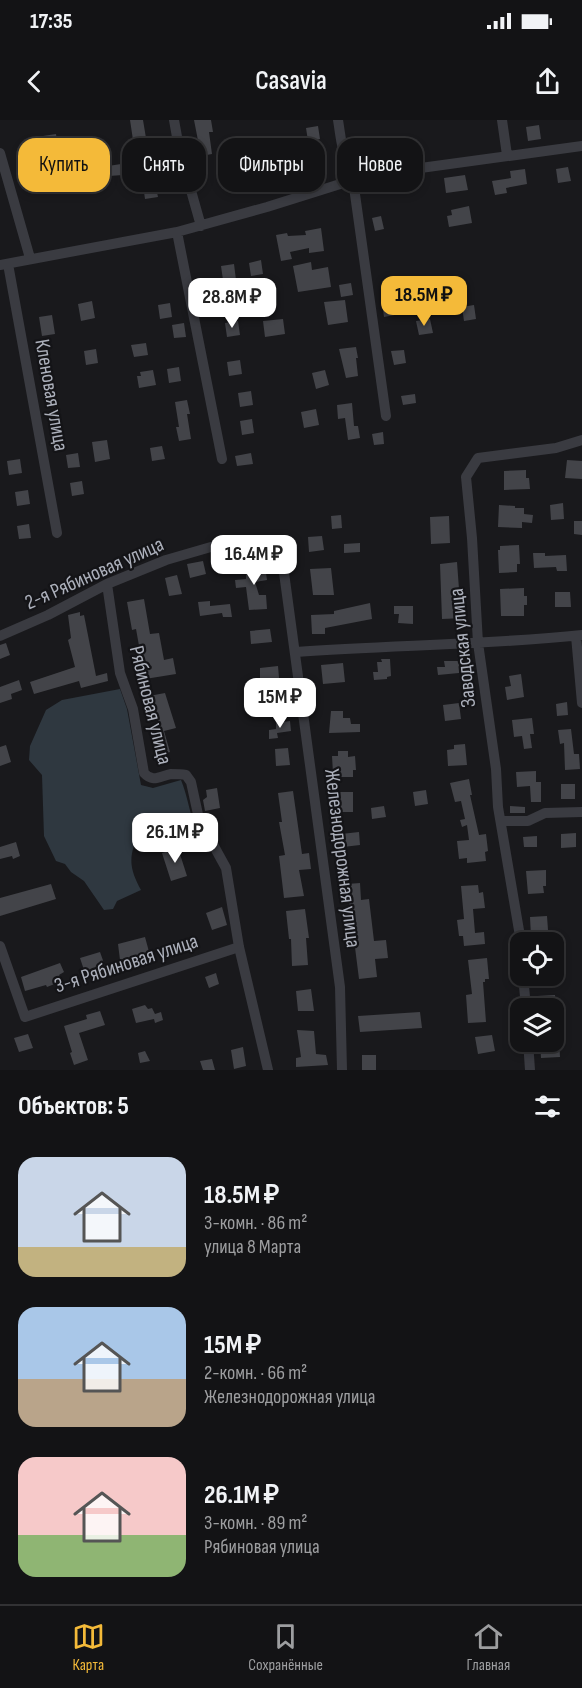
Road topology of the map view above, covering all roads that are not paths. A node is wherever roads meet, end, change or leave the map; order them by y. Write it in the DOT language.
graph roads {
  1 [pos="174,120"];
  2 [pos="338,120"];
  3 [pos="502,120"];
  4 [pos="341,138"];
  5 [pos="582,146"];
  6 [pos="0,153"];
  7 [pos="507,155"];
  8 [pos="423,168"];
  9 [pos="337,185"];
  10 [pos="355,192"];
  11 [pos="201,226"];
  12 [pos="177,232"];
  13 [pos="30,258"];
  14 [pos="4,264"];
  15 [pos="386,416"];
  16 [pos="582,440"];
  17 [pos="222,459"];
  18 [pos="57,533"];
  19 [pos="276,546"];
  20 [pos="107,584"];
  21 [pos="0,636"];
  22 [pos="579,636"];
  23 [pos="478,643"];
  24 [pos="296,652"];
  25 [pos="582,703"];
  26 [pos="582,812"];
  27 [pos="501,822"];
  28 [pos="519,932"];
  29 [pos="0,946"];
  30 [pos="239,947"];
  31 [pos="529,1052"];
  32 [pos="268,1070"];
  33 [pos="342,1070"];
  34 [pos="530,1070"];
  1 -- 11 [label="street"];
  2 -- 4 [label="street"];
  3 -- 7 [label="street"];
  5 -- 7 [label="street"];
  6 -- 13 [label="street"];
  7 -- 8 [label="street"];
  9 -- 11 [label="street"];
  10 -- 15 [label="street"];
  11 -- 12 [label="street"];
  12 -- 13 [label="street"];
  12 -- 17 [label="street"];
  13 -- 14 [label="street"];
  14 -- 18 [label="street, Кленовая улица"];
  16 -- 23 [label="street, Заводская улица"];
  19 -- 20 [label="street, 2-я Рябиновая улица"];
  19 -- 24 [label="street, Железнодорожная улица"];
  20 -- 21 [label="street, 2-я Рябиновая улица"];
  20 -- 30 [label="street, Рябиновая улица"];
  22 -- 23 [label="street"];
  22 -- 25 [label="street"];
  23 -- 24 [label="street"];
  23 -- 27 [label="street, Заводская улица"];
  24 -- 33 [label="street, Железнодорожная улица"];
  26 -- 27 [label="street"];
  27 -- 28 [label="street, Заводская улица"];
  29 -- 30 [label="street, 3-я Рябиновая улица"];
  30 -- 32 [label="street, Рябиновая улица"];
  31 -- 34 [label="street"];
}
